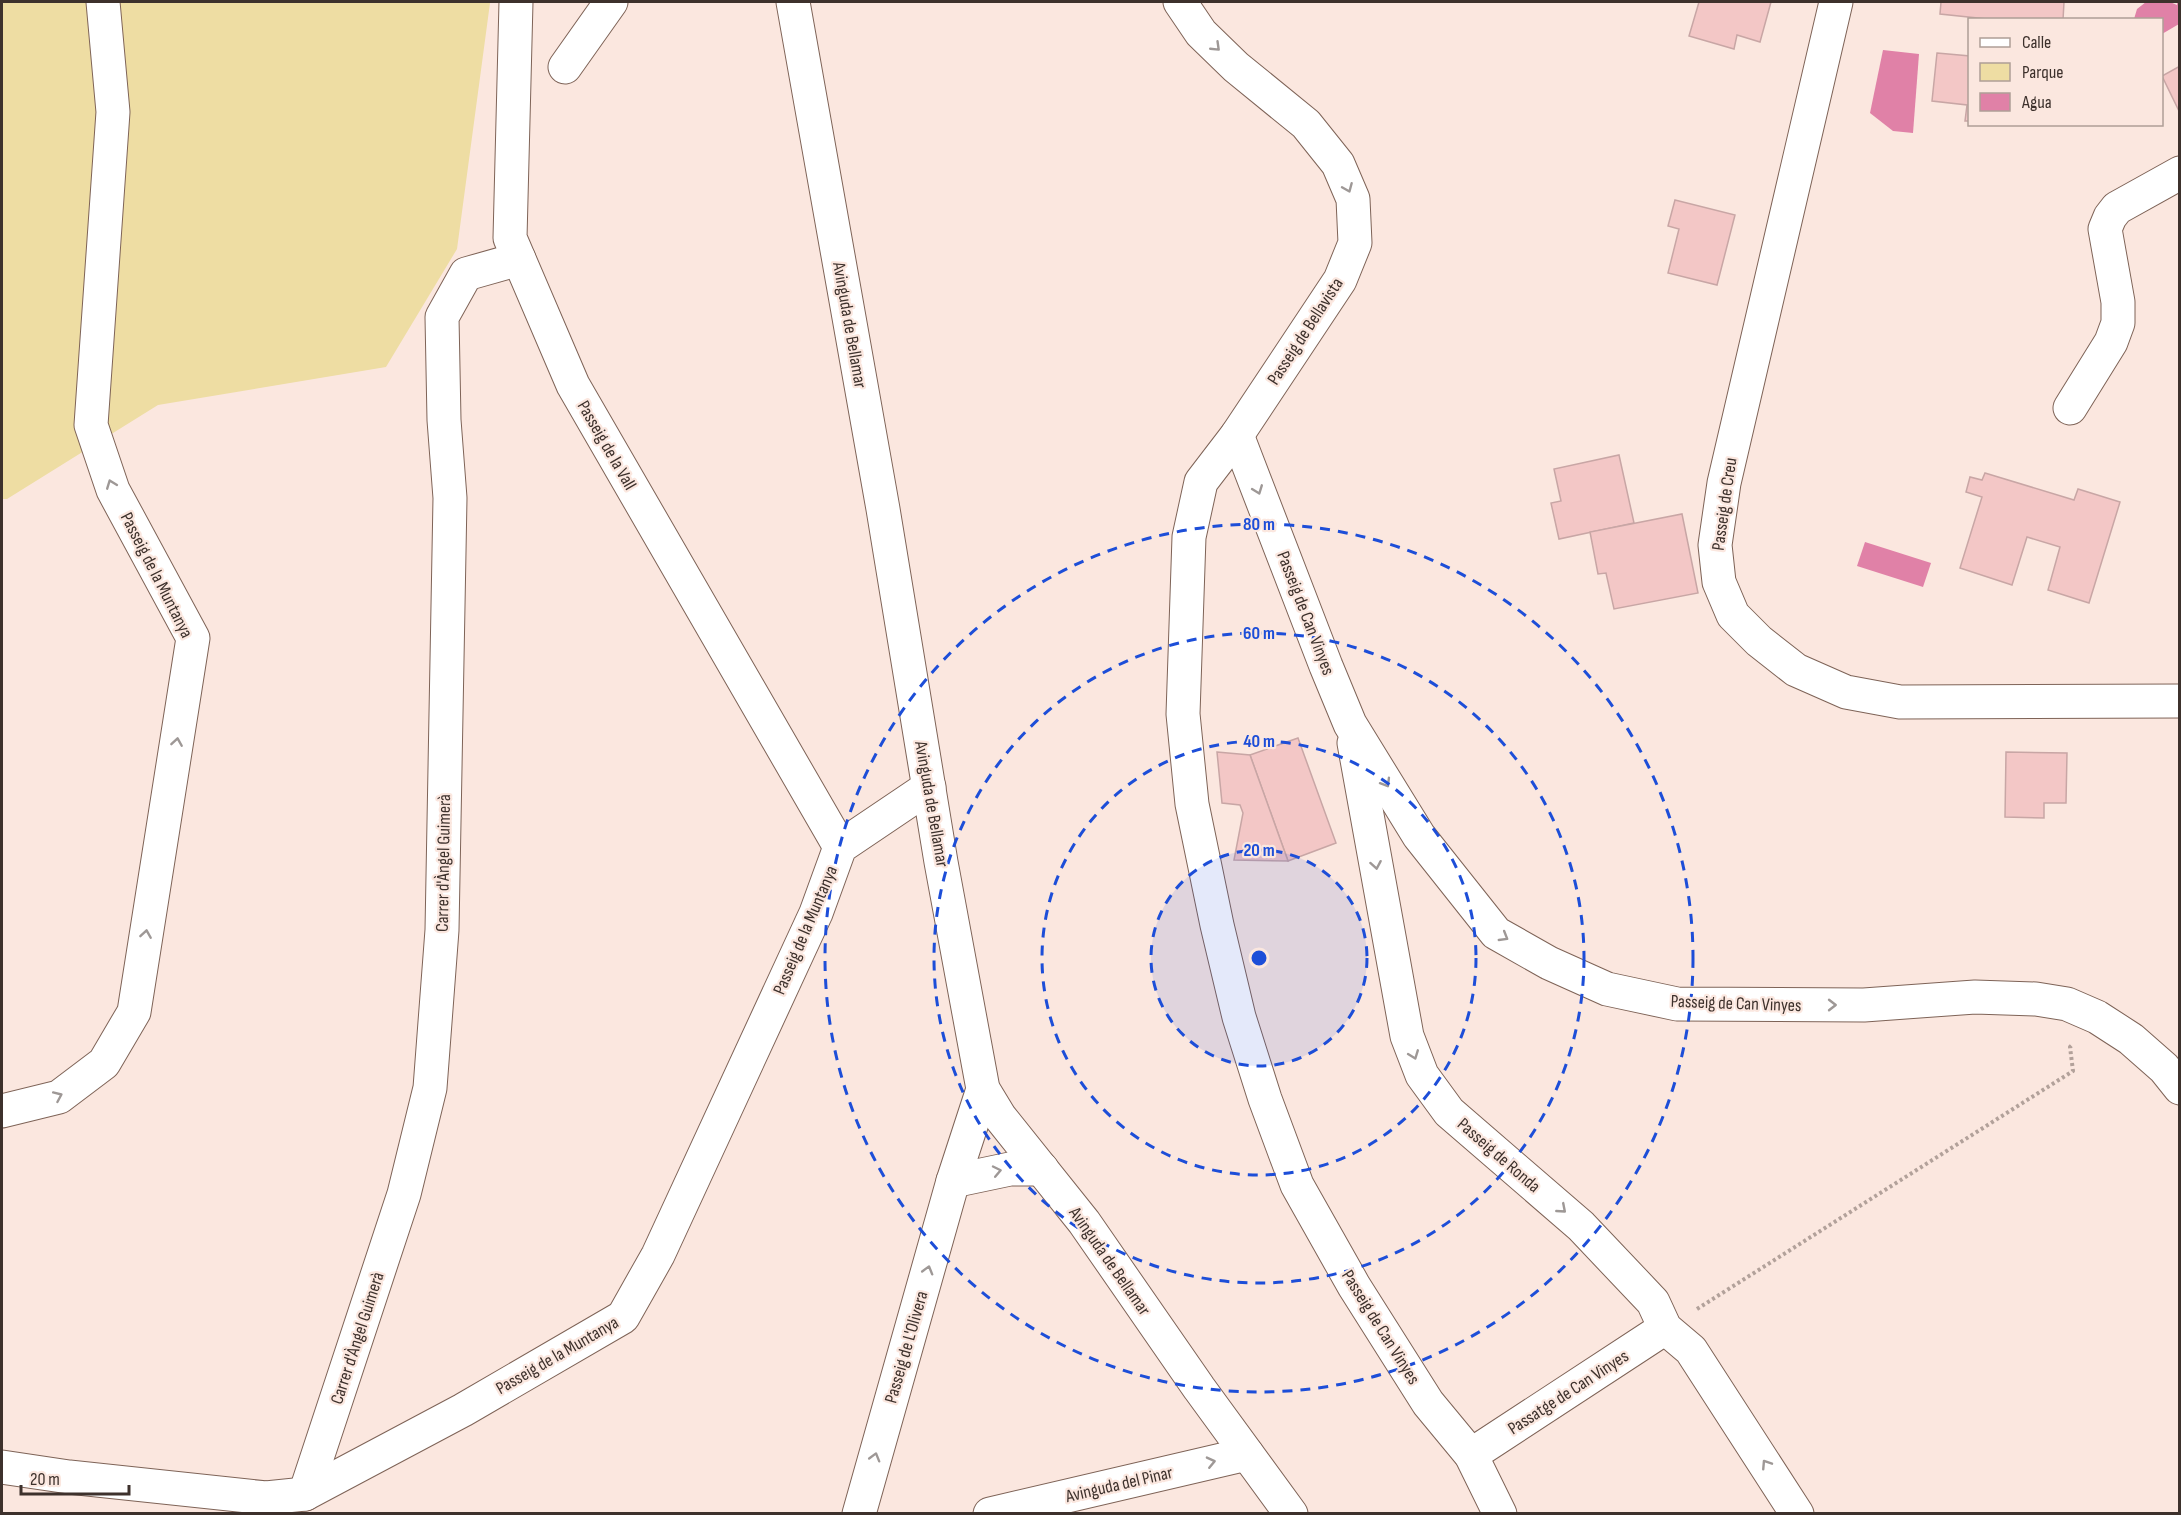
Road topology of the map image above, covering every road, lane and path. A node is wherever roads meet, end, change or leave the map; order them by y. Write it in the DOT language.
graph roads {
  1 [pos="103,2"];
  2 [pos="516,2"];
  3 [pos="611,2"];
  4 [pos="793,2"];
  5 [pos="1180,2"];
  6 [pos="1836,2"];
  7 [pos="565,67"];
  8 [pos="2180,173"];
  9 [pos="519,259"];
  10 [pos="2070,408"];
  11 [pos="1238,435"];
  12 [pos="2180,701"];
  13 [pos="1350,724"];
  14 [pos="929,787"];
  15 [pos="840,848"];
  16 [pos="2097,1017"];
  17 [pos="2180,1088"];
  18 [pos="983,1089"];
  19 [pos="2,1111"];
  20 [pos="1042,1170"];
  21 [pos="953,1181"];
  22 [pos="1665,1328"];
  23 [pos="1247,1454"];
  24 [pos="1471,1455"];
  25 [pos="2,1467"];
  26 [pos="305,1494"];
  27 [pos="859,1514"];
  28 [pos="990,1514"];
  29 [pos="1291,1514"];
  30 [pos="1500,1514"];
  31 [pos="1797,1514"];
  19 -- 1 [label="street, Passeig de la Muntanya, one-way"];
  2 -- 9 [label="street, Passeig de la Vall"];
  3 -- 7 [label="street"];
  4 -- 14 [label="street, Avinguda de Bellamar"];
  5 -- 11 [label="street, Passeig de Bellavista, one-way"];
  6 -- 12 [label="street, Passeig de Creu"];
  8 -- 10 [label="street"];
  9 -- 15 [label="street, Passeig de la Vall"];
  9 -- 26 [label="street, Carrer d'Àngel Guimerà"];
  11 -- 13 [label="street, Passeig de Can Vinyes, one-way"];
  11 -- 24 [label="street, Passeig de Can Vinyes"];
  13 -- 16 [label="street, Passeig de Can Vinyes, one-way"];
  13 -- 22 [label="street, Passeig de Ronda, one-way"];
  14 -- 15 [label="street, Passeig de la Muntanya"];
  14 -- 18 [label="street, Avinguda de Bellamar"];
  15 -- 26 [label="street, Passeig de la Muntanya"];
  16 -- 17 [label="street, Passeig de Can Vinyes"];
  16 -- 22 [label="path"];
  18 -- 20 [label="street, Avinguda de Bellamar"];
  18 -- 21 [label="street, Passeig de L'Olivera"];
  21 -- 20 [label="street, one-way"];
  20 -- 23 [label="street, Avinguda de Bellamar"];
  27 -- 21 [label="street, Passeig de L'Olivera, one-way"];
  22 -- 24 [label="street, Passatge de Can Vinyes"];
  31 -- 22 [label="street, Passeig de Ronda, one-way"];
  28 -- 23 [label="street, Avinguda del Pinar, one-way"];
  23 -- 29 [label="street, Avinguda de Bellamar"];
  24 -- 30 [label="street, Passeig de Can Vinyes"];
  25 -- 26 [label="street, Passeig de la Muntanya"];
}
